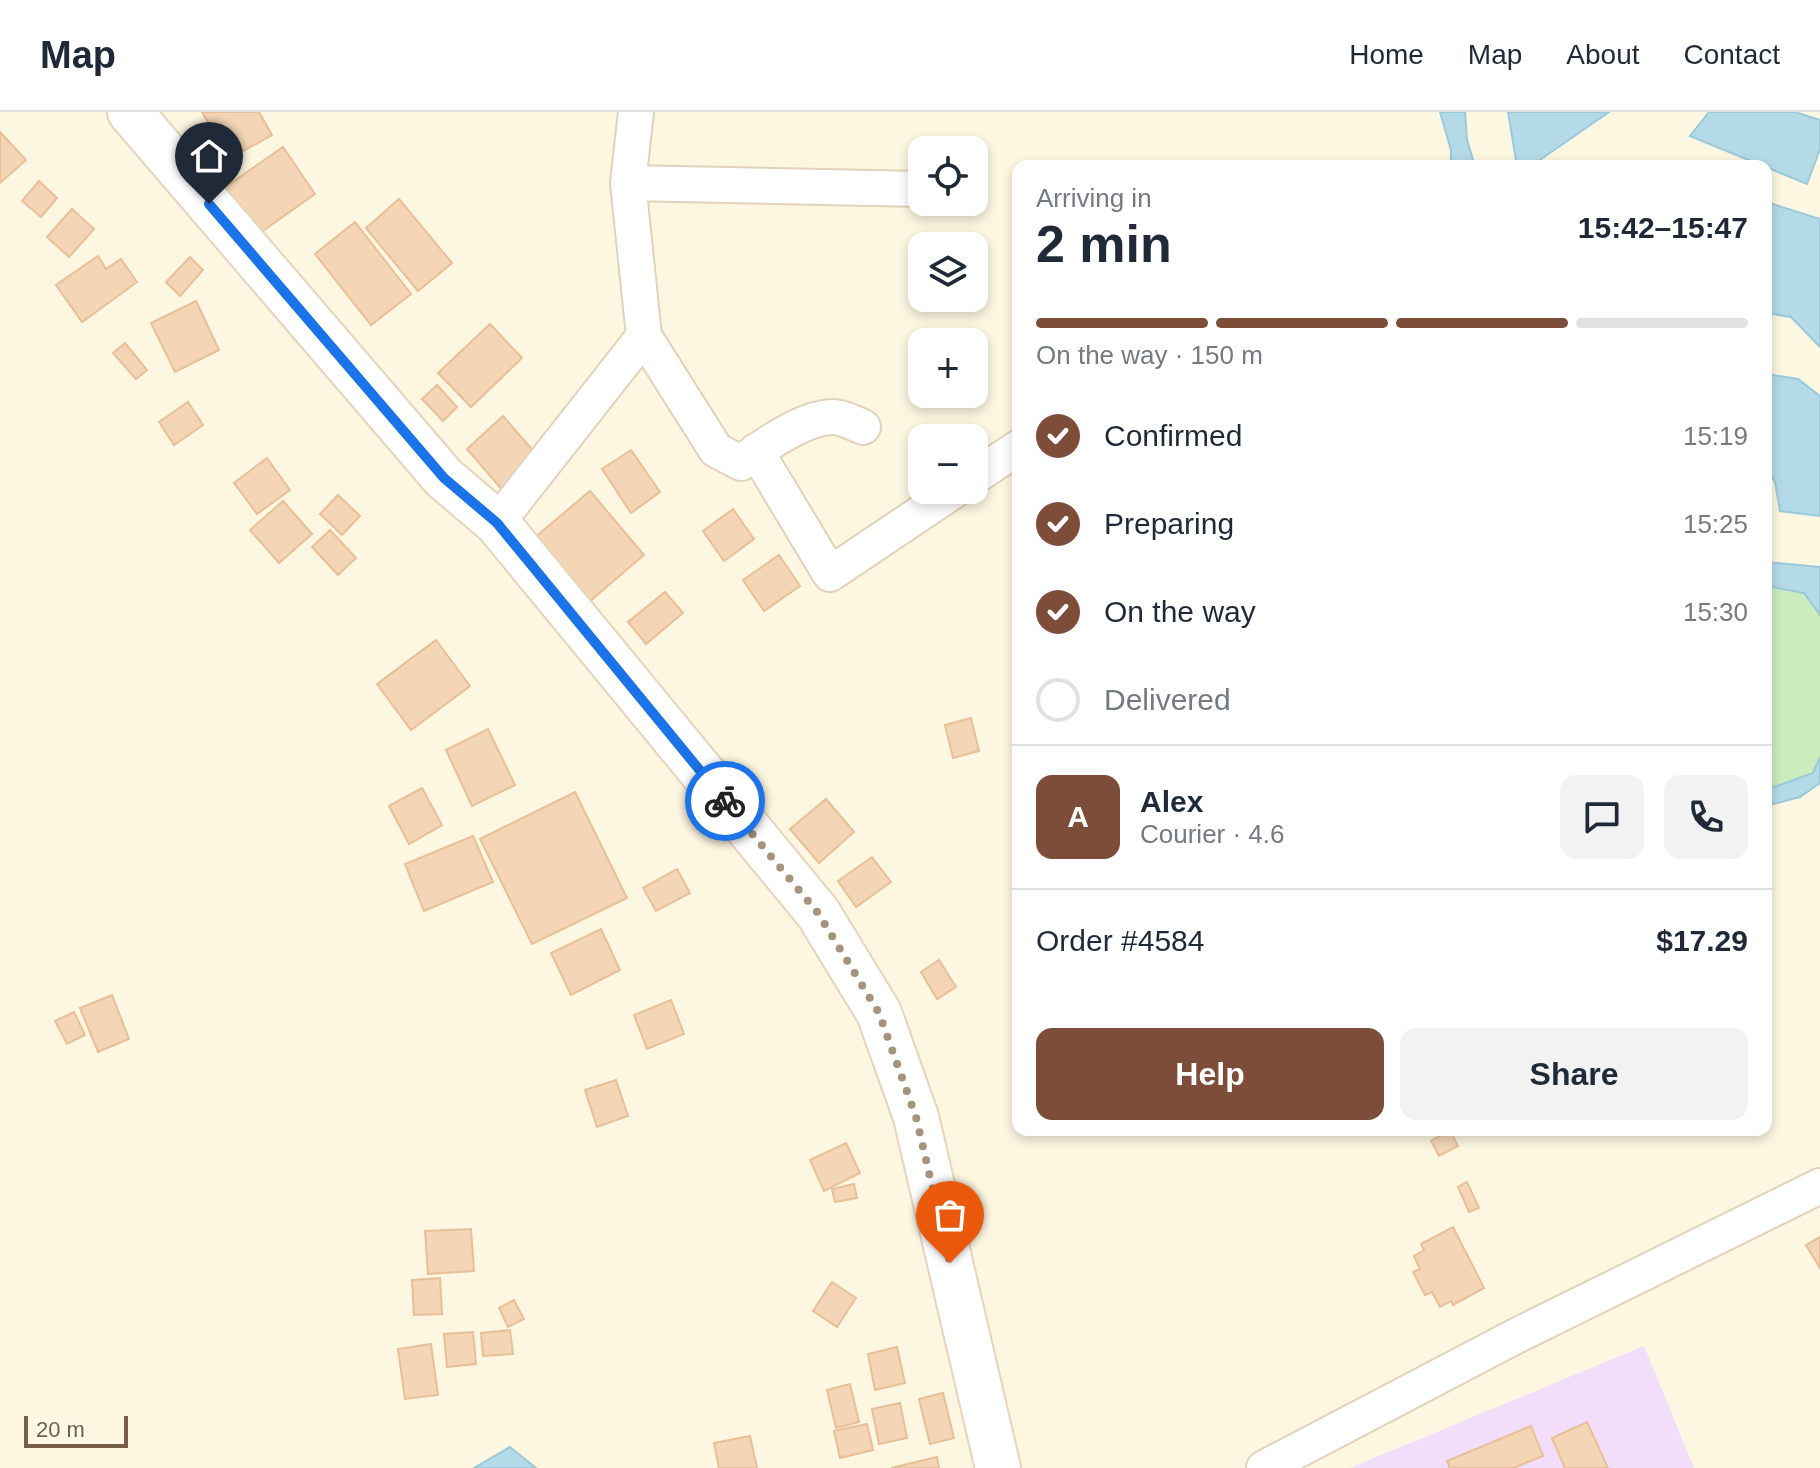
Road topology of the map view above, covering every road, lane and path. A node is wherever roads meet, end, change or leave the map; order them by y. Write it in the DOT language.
graph roads {
  1 [pos="130,112"];
  2 [pos="636,112"];
  3 [pos="628,183"];
  4 [pos="908,189"];
  5 [pos="644,336"];
  6 [pos="863,427"];
  7 [pos="756,451"];
  8 [pos="1012,452"];
  9 [pos="988,468"];
  10 [pos="934,504"];
  11 [pos="497,523"];
  12 [pos="1820,1186"];
  13 [pos="998,1468"];
  14 [pos="1264,1468"];
  1 -- 11 [label="main road"];
  2 -- 3 [label="street"];
  3 -- 4 [label="street"];
  3 -- 5 [label="street"];
  5 -- 7 [label="street"];
  5 -- 11 [label="street"];
  6 -- 7 [label="street"];
  7 -- 10 [label="street"];
  8 -- 9 [label="street"];
  11 -- 13 [label="main road"];
  12 -- 14 [label="street"];
}
